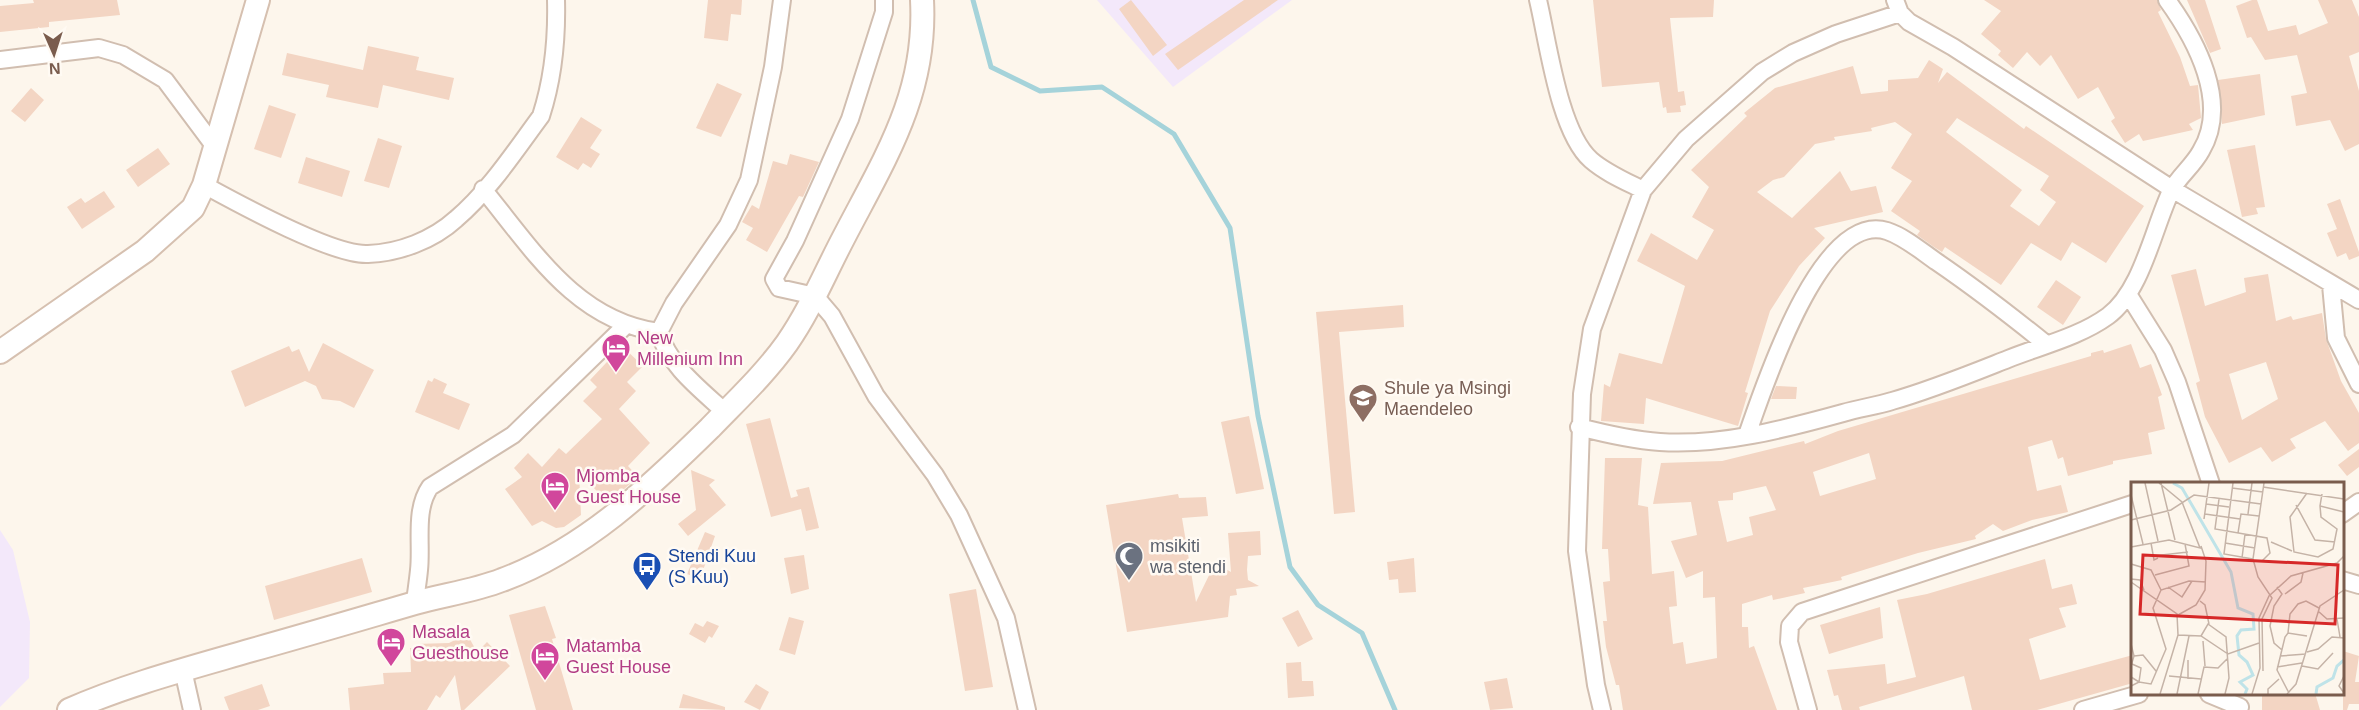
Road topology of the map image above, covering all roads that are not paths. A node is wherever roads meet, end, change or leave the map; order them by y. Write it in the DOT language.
graph roads {
  1 [pos="258,0"];
  2 [pos="556,0"];
  3 [pos="782,0"];
  4 [pos="884,0"];
  5 [pos="922,0"];
  6 [pos="1538,0"];
  7 [pos="2167,0"];
  8 [pos="1898,7"];
  9 [pos="0,60"];
  10 [pos="215,147"];
  11 [pos="204,185"];
  12 [pos="483,189"];
  13 [pos="2172,189"];
  14 [pos="1643,190"];
  15 [pos="2331,285"];
  16 [pos="2128,294"];
  17 [pos="816,296"];
  18 [pos="2359,300"];
  19 [pos="626,325"];
  20 [pos="659,333"];
  21 [pos="2046,344"];
  22 [pos="0,352"];
  23 [pos="2359,384"];
  24 [pos="725,412"];
  25 [pos="1579,427"];
  26 [pos="1747,435"];
  27 [pos="2205,482"];
  28 [pos="2359,502"];
  29 [pos="2131,505"];
  30 [pos="2344,513"];
  31 [pos="2344,580"];
  32 [pos="2359,585"];
  33 [pos="415,603"];
  34 [pos="183,670"];
  35 [pos="2132,695"];
  36 [pos="2215,695"];
  37 [pos="2240,703"];
  38 [pos="2086,709"];
  39 [pos="69,710"];
  40 [pos="192,710"];
  41 [pos="1026,710"];
  42 [pos="1602,710"];
  43 [pos="1808,710"];
  1 -- 10 [label="main road"];
  2 -- 12 [label="street"];
  3 -- 20 [label="street"];
  4 -- 17 [label="street"];
  5 -- 17 [label="main road"];
  6 -- 14 [label="street"];
  7 -- 13 [label="street"];
  8 -- 13 [label="street"];
  8 -- 14 [label="street"];
  9 -- 10 [label="street"];
  10 -- 11 [label="main road"];
  11 -- 12 [label="street"];
  11 -- 22 [label="main road"];
  12 -- 19 [label="street"];
  13 -- 15 [label="street"];
  13 -- 16 [label="street"];
  14 -- 25 [label="street"];
  15 -- 18 [label="street"];
  15 -- 23 [label="street"];
  16 -- 21 [label="street"];
  16 -- 27 [label="street"];
  17 -- 24 [label="main road"];
  17 -- 41 [label="street"];
  19 -- 20 [label="street"];
  19 -- 33 [label="street"];
  20 -- 24 [label="street"];
  21 -- 26 [label="street"];
  21 -- 26 [label="street"];
  24 -- 33 [label="main road"];
  25 -- 26 [label="street"];
  25 -- 42 [label="street"];
  28 -- 30 [label="street"];
  29 -- 43 [label="street"];
  31 -- 32 [label="street"];
  33 -- 34 [label="main road"];
  34 -- 39 [label="main road"];
  34 -- 40 [label="street"];
  35 -- 38 [label="street"];
  36 -- 37 [label="street"];
}
